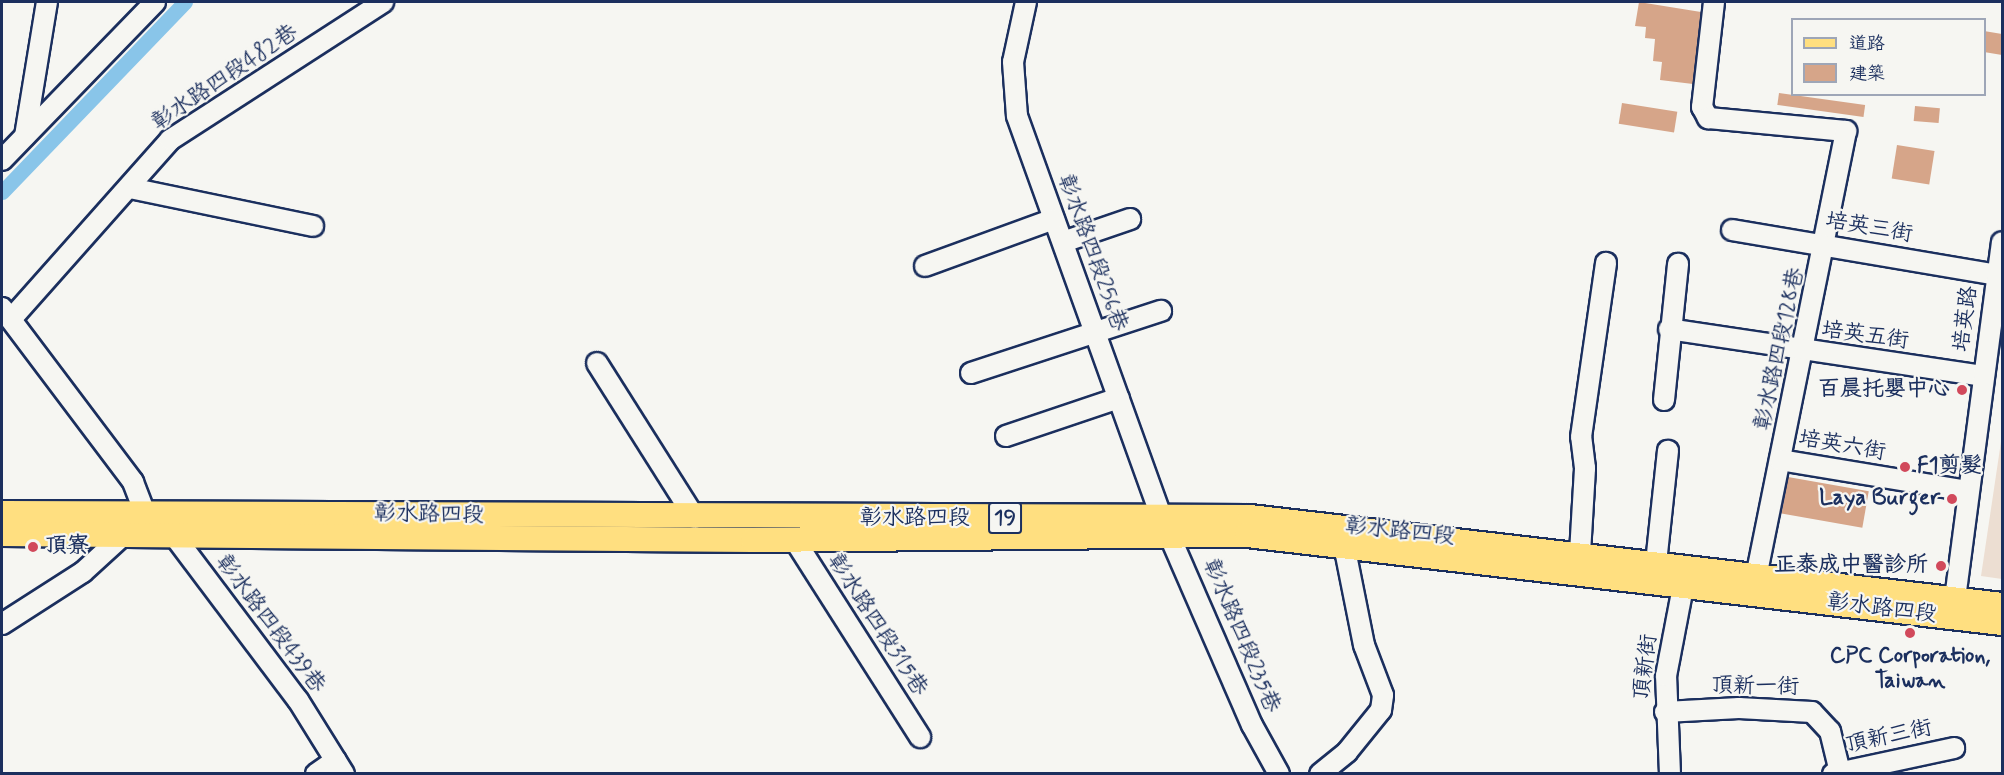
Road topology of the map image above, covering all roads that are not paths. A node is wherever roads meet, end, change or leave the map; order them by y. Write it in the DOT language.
graph roads {
  1 [pos="47,2"];
  2 [pos="155,2"];
  3 [pos="383,2"];
  4 [pos="1026,2"];
  5 [pos="1714,2"];
  6 [pos="25,136"];
  7 [pos="2,160"];
  8 [pos="130,188"];
  9 [pos="1054,219"];
  10 [pos="1130,219"];
  11 [pos="313,226"];
  12 [pos="1732,230"];
  13 [pos="1063,242"];
  14 [pos="2002,242"];
  15 [pos="1826,245"];
  16 [pos="1606,263"];
  17 [pos="1678,264"];
  18 [pos="925,266"];
  19 [pos="1997,275"];
  20 [pos="1161,310"];
  21 [pos="7,313"];
  22 [pos="1670,329"];
  23 [pos="1096,336"];
  24 [pos="1805,352"];
  25 [pos="597,363"];
  26 [pos="971,373"];
  27 [pos="1983,376"];
  28 [pos="1119,398"];
  29 [pos="1664,400"];
  30 [pos="1006,436"];
  31 [pos="1668,452"];
  32 [pos="1780,460"];
  33 [pos="1966,491"];
  34 [pos="2,513"];
  35 [pos="145,513"];
  36 [pos="695,518"];
  37 [pos="1166,525"];
  38 [pos="754,529"];
  39 [pos="2,534"];
  40 [pos="124,536"];
  41 [pos="175,537"];
  42 [pos="794,539"];
  43 [pos="1344,545"];
  44 [pos="1581,553"];
  45 [pos="1656,563"];
  46 [pos="1756,576"];
  47 [pos="1685,577"];
  48 [pos="2002,605"];
  49 [pos="1954,608"];
  50 [pos="2002,623"];
  51 [pos="2,624"];
  52 [pos="1665,712"];
  53 [pos="920,737"];
  54 [pos="1954,748"];
  55 [pos="340,767"];
  56 [pos="1837,773"];
  57 [pos="316,774"];
  58 [pos="1279,774"];
  59 [pos="1320,774"];
  60 [pos="1670,774"];
  1 -- 6 [label="street"];
  2 -- 6 [label="street"];
  3 -- 8 [label="street, 彰水路四段482巷"];
  4 -- 9 [label="street, 彰水路四段256巷"];
  5 -- 15 [label="street, 彰水路四段128巷"];
  6 -- 7 [label="street"];
  8 -- 11 [label="street"];
  8 -- 21 [label="street, 彰水路四段482巷"];
  9 -- 13 [label="street, 彰水路四段256巷"];
  9 -- 18 [label="street"];
  10 -- 13 [label="street"];
  12 -- 15 [label="street, 培英三街"];
  13 -- 23 [label="street, 彰水路四段256巷"];
  14 -- 19 [label="street, 培英路"];
  15 -- 19 [label="street, 培英三街"];
  15 -- 24 [label="street, 彰水路四段128巷"];
  16 -- 44 [label="street"];
  17 -- 22 [label="street"];
  19 -- 27 [label="street, 培英路"];
  20 -- 23 [label="street"];
  21 -- 35 [label="street, 彰水路四段482巷"];
  22 -- 24 [label="street, 培英五街"];
  22 -- 29 [label="street"];
  23 -- 26 [label="street"];
  23 -- 28 [label="street, 彰水路四段256巷"];
  24 -- 27 [label="street, 培英五街"];
  24 -- 32 [label="street, 彰水路四段128巷"];
  25 -- 36 [label="street"];
  27 -- 33 [label="street, 培英路"];
  28 -- 30 [label="street"];
  28 -- 37 [label="street, 彰水路四段256巷"];
  31 -- 45 [label="street"];
  32 -- 33 [label="street, 培英六街"];
  32 -- 46 [label="street, 彰水路四段128巷"];
  33 -- 49 [label="street, 培英路"];
  34 -- 35 [label="main road, 彰水路四段 / 19"];
  35 -- 36 [label="main road, 彰水路四段 / 19"];
  35 -- 40 [label="street"];
  35 -- 41 [label="street, 彰水路四段439巷"];
  36 -- 38 [label="main road, 彰水路四段 / 19"];
  37 -- 38 [label="main road, 彰水路四段 / 19"];
  37 -- 42 [label="main road, 彰水路四段 / 19"];
  37 -- 43 [label="main road, 彰水路四段 / 19"];
  37 -- 44 [label="main road, 彰水路四段 / 19"];
  37 -- 58 [label="street, 彰水路四段235巷"];
  38 -- 41 [label="main road, 彰水路四段 / 19"];
  38 -- 42 [label="main road, 彰水路四段 / 19"];
  39 -- 40 [label="main road, 彰水路四段 / 19"];
  40 -- 41 [label="main road, 彰水路四段 / 19"];
  40 -- 51 [label="street"];
  41 -- 55 [label="street, 彰水路四段439巷"];
  42 -- 53 [label="street, 彰水路四段315巷"];
  43 -- 47 [label="main road, 彰水路四段 / 19"];
  43 -- 59 [label="street"];
  44 -- 45 [label="main road, 彰水路四段 / 19"];
  45 -- 47 [label="main road, 彰水路四段 / 19"];
  46 -- 47 [label="main road, 彰水路四段 / 19"];
  46 -- 49 [label="main road, 彰水路四段 / 19"];
  47 -- 49 [label="main road, 彰水路四段 / 19"];
  47 -- 52 [label="street, 頂新街"];
  48 -- 49 [label="main road, 彰水路四段 / 19"];
  49 -- 50 [label="main road, 彰水路四段 / 19"];
  52 -- 56 [label="street, 頂新一街"];
  52 -- 60 [label="street, 頂新街"];
  54 -- 56 [label="street, 頂新三街"];
  55 -- 57 [label="street"];
}
